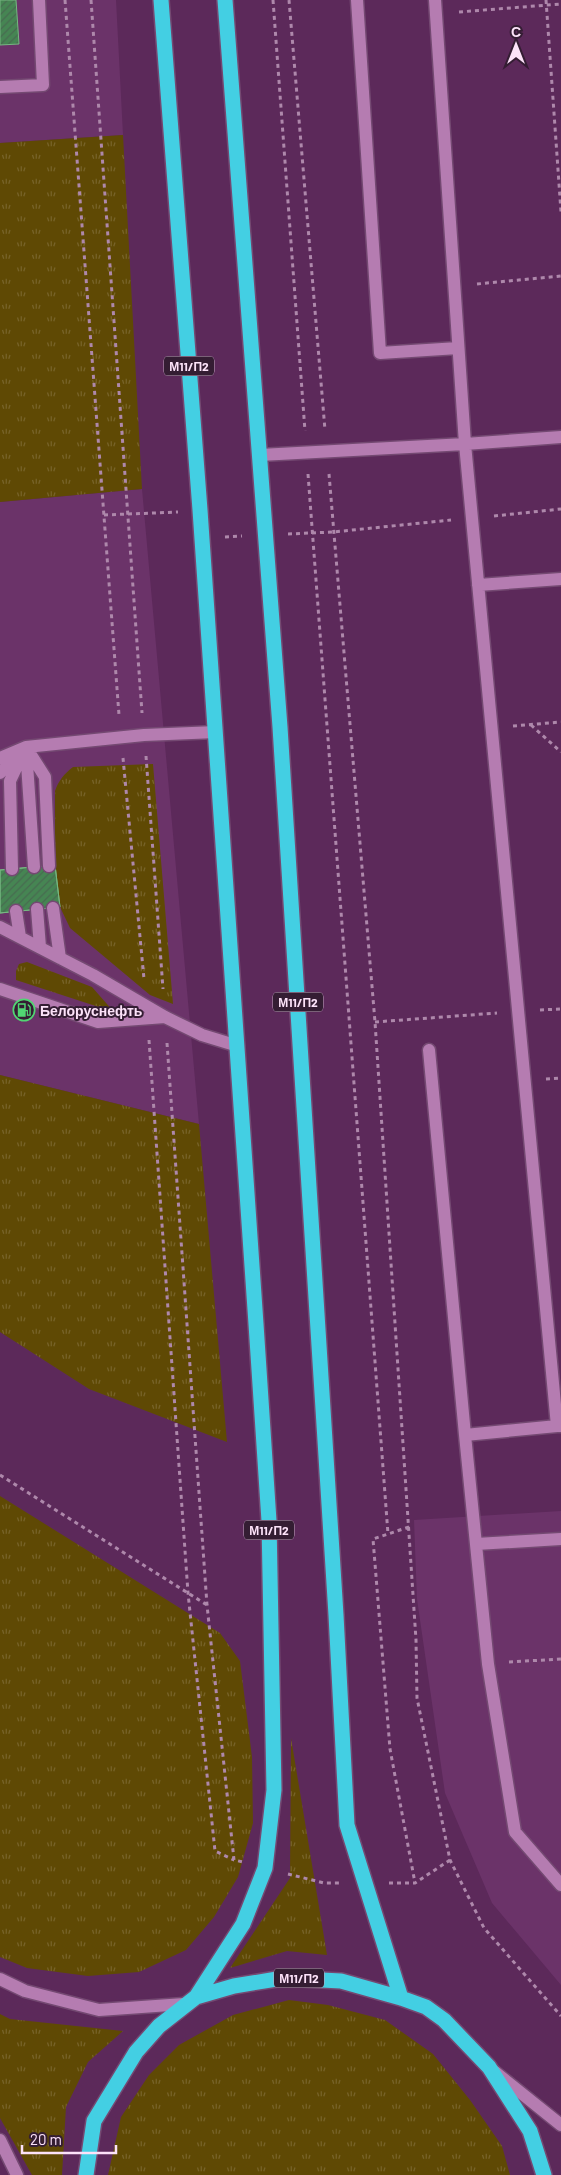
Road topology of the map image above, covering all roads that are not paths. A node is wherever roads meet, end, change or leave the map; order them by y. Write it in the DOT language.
graph roads {
  1 [pos="39,0"];
  2 [pos="161,0"];
  3 [pos="225,0"];
  4 [pos="357,0"];
  5 [pos="435,0"];
  6 [pos="0,87"];
  7 [pos="458,348"];
  8 [pos="561,437"];
  9 [pos="465,444"];
  10 [pos="260,455"];
  11 [pos="561,578"];
  12 [pos="478,585"];
  13 [pos="216,732"];
  14 [pos="26,747"];
  15 [pos="0,758"];
  16 [pos="0,773"];
  17 [pos="49,866"];
  18 [pos="34,867"];
  19 [pos="12,869"];
  20 [pos="53,908"];
  21 [pos="37,909"];
  22 [pos="16,912"];
  23 [pos="0,927"];
  24 [pos="20,937"];
  25 [pos="40,947"];
  26 [pos="60,958"];
  27 [pos="0,989"];
  28 [pos="147,1012"];
  29 [pos="238,1046"];
  30 [pos="429,1050"];
  31 [pos="559,1426"];
  32 [pos="465,1435"];
  33 [pos="561,1539"];
  34 [pos="476,1544"];
  35 [pos="561,1885"];
  36 [pos="0,1979"];
  37 [pos="401,1998"];
  38 [pos="190,2000"];
  39 [pos="489,2067"];
  40 [pos="561,2125"];
  41 [pos="0,2140"];
  42 [pos="18,2175"];
  43 [pos="86,2175"];
  44 [pos="544,2175"];
  1 -- 6 [label="main road"];
  2 -- 13 [label="highway, М11/П2"];
  3 -- 10 [label="highway, М11/П2"];
  4 -- 7 [label="main road"];
  5 -- 7 [label="main road"];
  7 -- 9 [label="main road"];
  8 -- 9 [label="main road"];
  9 -- 10 [label="main road"];
  9 -- 12 [label="main road"];
  10 -- 37 [label="highway, М11/П2"];
  11 -- 12 [label="main road"];
  12 -- 31 [label="main road"];
  13 -- 14 [label="main road"];
  13 -- 29 [label="highway, М11/П2"];
  14 -- 15 [label="main road"];
  14 -- 16 [label="main road"];
  14 -- 17 [label="main road"];
  14 -- 18 [label="main road"];
  14 -- 19 [label="main road"];
  20 -- 26 [label="main road"];
  21 -- 25 [label="main road"];
  22 -- 24 [label="main road"];
  23 -- 24 [label="main road"];
  24 -- 25 [label="main road"];
  25 -- 26 [label="main road"];
  26 -- 28 [label="main road"];
  27 -- 28 [label="main road"];
  28 -- 29 [label="main road"];
  29 -- 38 [label="highway, М11/П2"];
  30 -- 32 [label="main road"];
  31 -- 32 [label="main road"];
  32 -- 34 [label="main road"];
  33 -- 34 [label="main road"];
  34 -- 35 [label="main road"];
  36 -- 38 [label="main road"];
  37 -- 38 [label="highway, М11/П2"];
  37 -- 39 [label="highway, М11/П2"];
  38 -- 43 [label="highway, М11/П2"];
  39 -- 40 [label="main road"];
  39 -- 44 [label="highway, М11/П2"];
  41 -- 42 [label="main road"];
}
